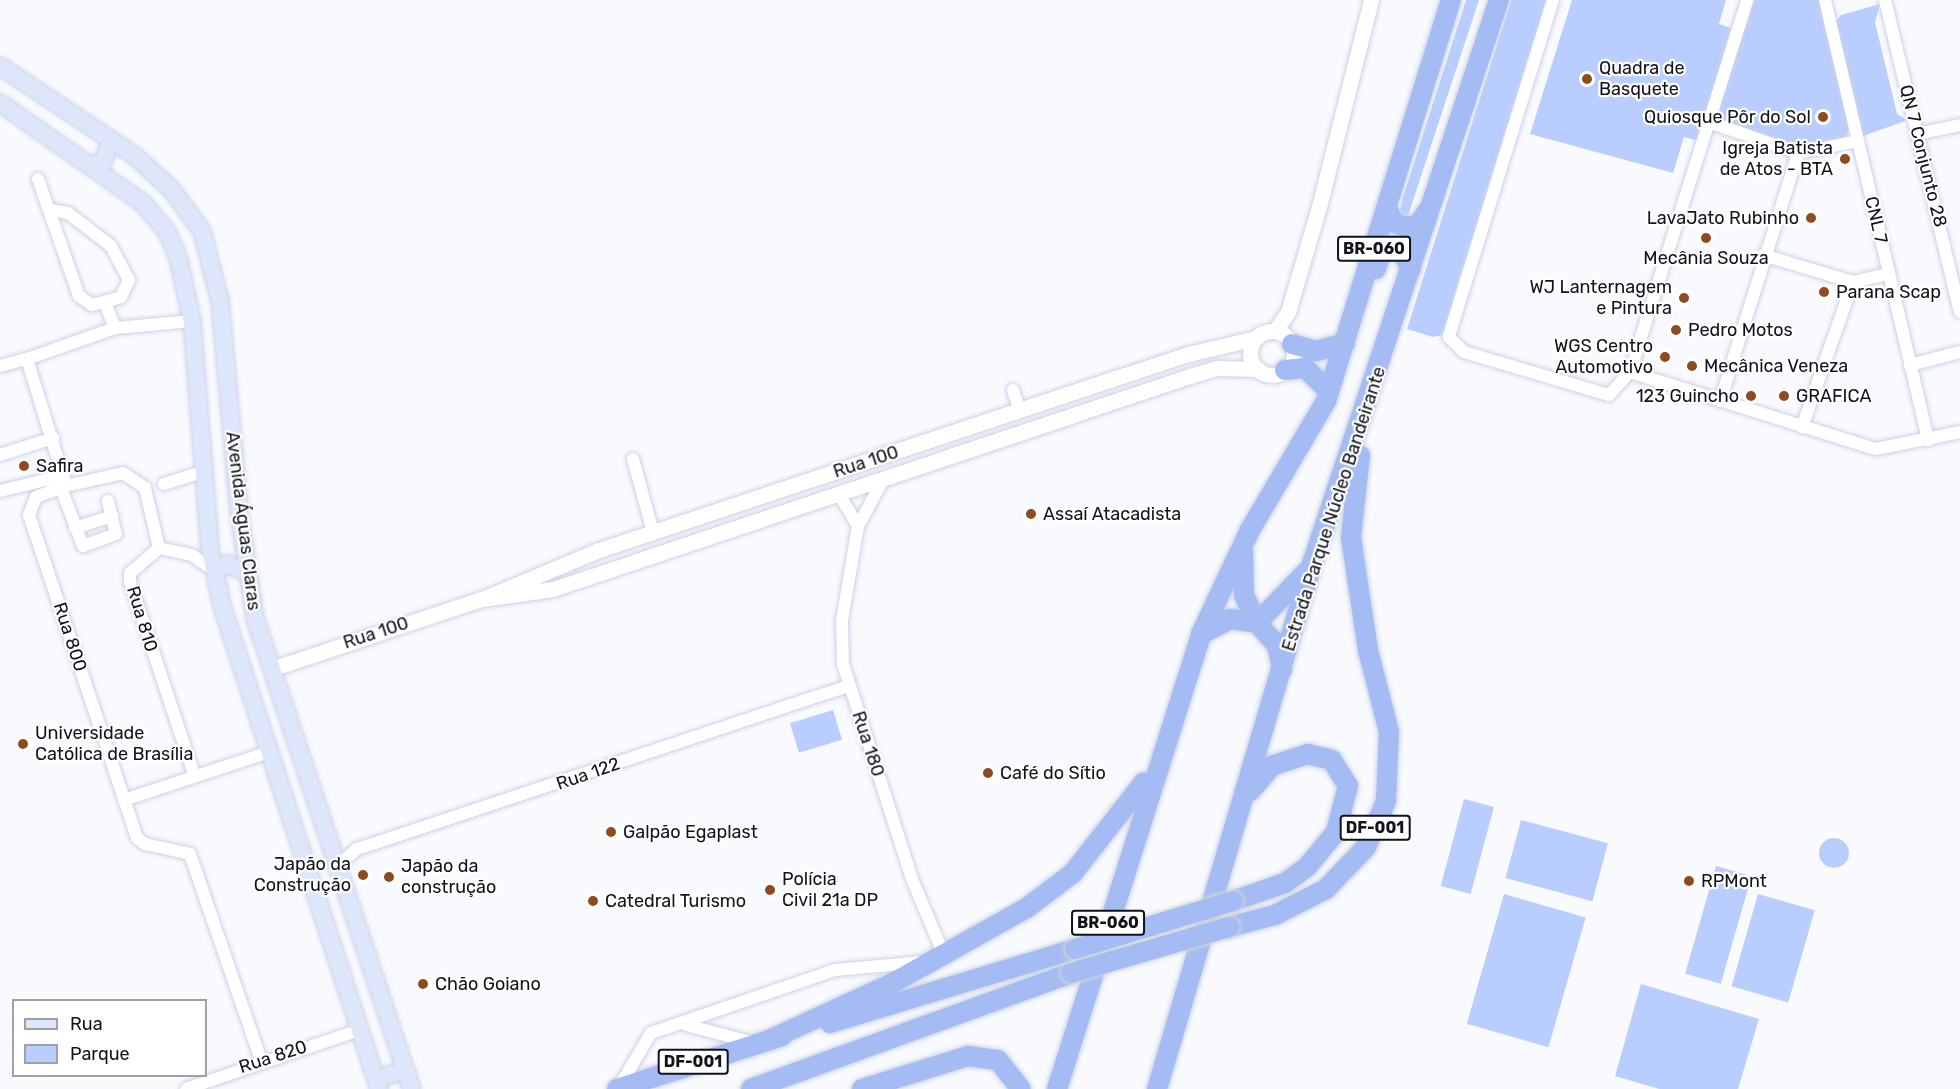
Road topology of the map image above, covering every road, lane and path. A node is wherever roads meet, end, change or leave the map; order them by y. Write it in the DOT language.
graph roads {
  1 [pos="1371,0"];
  2 [pos="1451,0"];
  3 [pos="1499,0"];
  4 [pos="1553,0"];
  5 [pos="1747,0"];
  6 [pos="1825,0"];
  7 [pos="1885,0"];
  8 [pos="0,66"];
  9 [pos="0,103"];
  10 [pos="1709,122"];
  11 [pos="1960,125"];
  12 [pos="1917,134"];
  13 [pos="111,139"];
  14 [pos="1858,141"];
  15 [pos="1798,153"];
  16 [pos="92,165"];
  17 [pos="38,178"];
  18 [pos="1387,207"];
  19 [pos="1428,209"];
  20 [pos="51,210"];
  21 [pos="191,218"];
  22 [pos="165,230"];
  23 [pos="1763,255"];
  24 [pos="1411,269"];
  25 [pos="1889,274"];
  26 [pos="1852,282"];
  27 [pos="106,305"];
  28 [pos="1960,312"];
  29 [pos="192,321"];
  30 [pos="115,328"];
  31 [pos="1256,338"];
  32 [pos="1285,338"];
  33 [pos="1345,343"];
  34 [pos="1960,352"];
  35 [pos="27,359"];
  36 [pos="1910,365"];
  37 [pos="0,366"];
  38 [pos="1258,369"];
  39 [pos="1285,370"];
  40 [pos="1630,372"];
  41 [pos="1378,379"];
  42 [pos="1013,390"];
  43 [pos="1328,396"];
  44 [pos="1720,401"];
  45 [pos="1020,411"];
  46 [pos="1802,427"];
  47 [pos="1960,432"];
  48 [pos="53,438"];
  49 [pos="1928,440"];
  50 [pos="907,448"];
  51 [pos="0,455"];
  52 [pos="633,459"];
  53 [pos="914,470"];
  54 [pos="205,471"];
  55 [pos="882,482"];
  56 [pos="64,483"];
  57 [pos="164,484"];
  58 [pos="0,491"];
  59 [pos="840,496"];
  60 [pos="108,501"];
  61 [pos="112,516"];
  62 [pos="240,519"];
  63 [pos="209,520"];
  64 [pos="689,520"];
  65 [pos="858,526"];
  66 [pos="75,528"];
  67 [pos="653,532"];
  68 [pos="695,544"];
  69 [pos="1243,546"];
  70 [pos="159,548"];
  71 [pos="1312,564"];
  72 [pos="215,571"];
  73 [pos="246,572"];
  74 [pos="482,599"];
  75 [pos="1257,623"];
  76 [pos="1201,634"];
  77 [pos="271,669"];
  78 [pos="1282,669"];
  79 [pos="848,686"];
  80 [pos="266,753"];
  81 [pos="1159,756"];
  82 [pos="194,774"];
  83 [pos="1245,798"];
  84 [pos="124,800"];
  85 [pos="335,869"];
  86 [pos="938,959"];
  87 [pos="686,1025"];
  88 [pos="362,1029"];
  89 [pos="760,1041"];
  90 [pos="261,1060"];
  91 [pos="406,1070"];
  92 [pos="378,1084"];
  93 [pos="186,1089"];
  94 [pos="412,1089"];
  95 [pos="618,1089"];
  96 [pos="751,1089"];
  97 [pos="862,1089"];
  98 [pos="1022,1089"];
  99 [pos="1057,1089"];
  100 [pos="1157,1089"];
  1 -- 32 [label="street"];
  2 -- 18 [label="highway, BR-060"];
  3 -- 19 [label="highway, Estrada Parque Núcleo Bandeirante / BR-060"];
  4 -- 40 [label="street"];
  5 -- 10 [label="street"];
  6 -- 14 [label="street, CNL 7"];
  7 -- 12 [label="street, QN 7 Conjunto 28"];
  8 -- 13 [label="main road, Avenida Águas Claras"];
  9 -- 16 [label="main road, Avenida Águas Claras"];
  10 -- 15 [label="street"];
  10 -- 40 [label="street"];
  11 -- 12 [label="street"];
  12 -- 28 [label="street, QN 7 Conjunto 28"];
  13 -- 16 [label="main road"];
  13 -- 21 [label="main road, Avenida Águas Claras"];
  14 -- 15 [label="street"];
  14 -- 25 [label="street, CNL 7"];
  15 -- 23 [label="street"];
  16 -- 22 [label="main road, Avenida Águas Claras"];
  17 -- 20 [label="street"];
  18 -- 19 [label="highway"];
  18 -- 33 [label="highway, BR-060"];
  19 -- 24 [label="highway, Estrada Parque Núcleo Bandeirante / BR-060"];
  20 -- 27 [label="street"];
  20 -- 27 [label="street"];
  21 -- 22 [label="main road"];
  21 -- 62 [label="main road, Avenida Águas Claras"];
  22 -- 29 [label="main road, Avenida Águas Claras"];
  23 -- 26 [label="street"];
  23 -- 44 [label="street"];
  24 -- 41 [label="highway, Estrada Parque Núcleo Bandeirante / BR-060"];
  24 -- 43 [label="highway"];
  25 -- 26 [label="street"];
  25 -- 36 [label="street, CNL 7"];
  26 -- 46 [label="street"];
  27 -- 30 [label="street"];
  29 -- 30 [label="street"];
  29 -- 54 [label="main road, Avenida Águas Claras"];
  30 -- 35 [label="street"];
  31 -- 32 [label="street"];
  31 -- 38 [label="street"];
  31 -- 45 [label="street, Rua 100"];
  32 -- 33 [label="highway"];
  32 -- 39 [label="street"];
  33 -- 43 [label="highway, BR-060"];
  34 -- 36 [label="street"];
  35 -- 37 [label="street"];
  35 -- 48 [label="street"];
  36 -- 49 [label="street, CNL 7"];
  38 -- 39 [label="street"];
  38 -- 53 [label="street, Rua 100"];
  39 -- 43 [label="highway"];
  40 -- 44 [label="street"];
  41 -- 71 [label="highway, Estrada Parque Núcleo Bandeirante / BR-060"];
  41 -- 96 [label="highway, DF-001, bridge"];
  42 -- 45 [label="street"];
  43 -- 69 [label="highway, BR-060"];
  44 -- 46 [label="street"];
  45 -- 50 [label="street, Rua 100"];
  46 -- 49 [label="street"];
  47 -- 49 [label="street"];
  48 -- 51 [label="street"];
  48 -- 56 [label="street"];
  50 -- 53 [label="street"];
  50 -- 64 [label="street, Rua 100"];
  52 -- 67 [label="street"];
  53 -- 55 [label="street, Rua 100"];
  54 -- 57 [label="street"];
  54 -- 63 [label="main road, Avenida Águas Claras"];
  55 -- 59 [label="street, Rua 100"];
  55 -- 65 [label="street, Rua 180"];
  56 -- 58 [label="street"];
  56 -- 66 [label="street"];
  56 -- 70 [label="street"];
  56 -- 84 [label="street, Rua 800"];
  59 -- 65 [label="street"];
  59 -- 68 [label="street, Rua 100"];
  60 -- 61 [label="street"];
  61 -- 66 [label="street"];
  61 -- 66 [label="street"];
  62 -- 63 [label="main road"];
  62 -- 73 [label="main road, Avenida Águas Claras"];
  63 -- 72 [label="main road, Avenida Águas Claras"];
  64 -- 67 [label="street, Rua 100"];
  64 -- 68 [label="street"];
  65 -- 79 [label="street, Rua 180"];
  67 -- 74 [label="street, Rua 100"];
  68 -- 74 [label="street, Rua 100"];
  69 -- 75 [label="highway"];
  69 -- 76 [label="highway, BR-060"];
  70 -- 72 [label="street"];
  70 -- 82 [label="street, Rua 810"];
  71 -- 75 [label="highway"];
  71 -- 78 [label="highway, Estrada Parque Núcleo Bandeirante / BR-060"];
  72 -- 73 [label="main road"];
  72 -- 80 [label="main road, Avenida Águas Claras"];
  73 -- 77 [label="main road, Avenida Águas Claras"];
  74 -- 77 [label="street, Rua 100"];
  75 -- 76 [label="highway"];
  75 -- 78 [label="highway"];
  76 -- 81 [label="highway, BR-060"];
  77 -- 85 [label="main road, Avenida Águas Claras"];
  78 -- 83 [label="highway, Estrada Parque Núcleo Bandeirante / BR-060"];
  79 -- 85 [label="street, Rua 122"];
  79 -- 86 [label="street, Rua 180"];
  80 -- 82 [label="street"];
  80 -- 88 [label="main road, Avenida Águas Claras"];
  81 -- 86 [label="highway"];
  81 -- 99 [label="highway, BR-060"];
  82 -- 84 [label="street"];
  83 -- 89 [label="highway, DF-001, bridge"];
  83 -- 100 [label="highway, Estrada Parque Núcleo Bandeirante / BR-060"];
  84 -- 90 [label="street, Rua 800"];
  85 -- 91 [label="main road, Avenida Águas Claras"];
  86 -- 87 [label="street"];
  86 -- 89 [label="highway"];
  87 -- 89 [label="street"];
  87 -- 95 [label="street"];
  88 -- 90 [label="street, Rua 820"];
  88 -- 92 [label="main road, Avenida Águas Claras"];
  89 -- 95 [label="highway, DF-001"];
  90 -- 93 [label="street, Rua 820"];
  91 -- 92 [label="main road"];
  91 -- 94 [label="main road, Avenida Águas Claras"];
  97 -- 98 [label="highway"];
}
